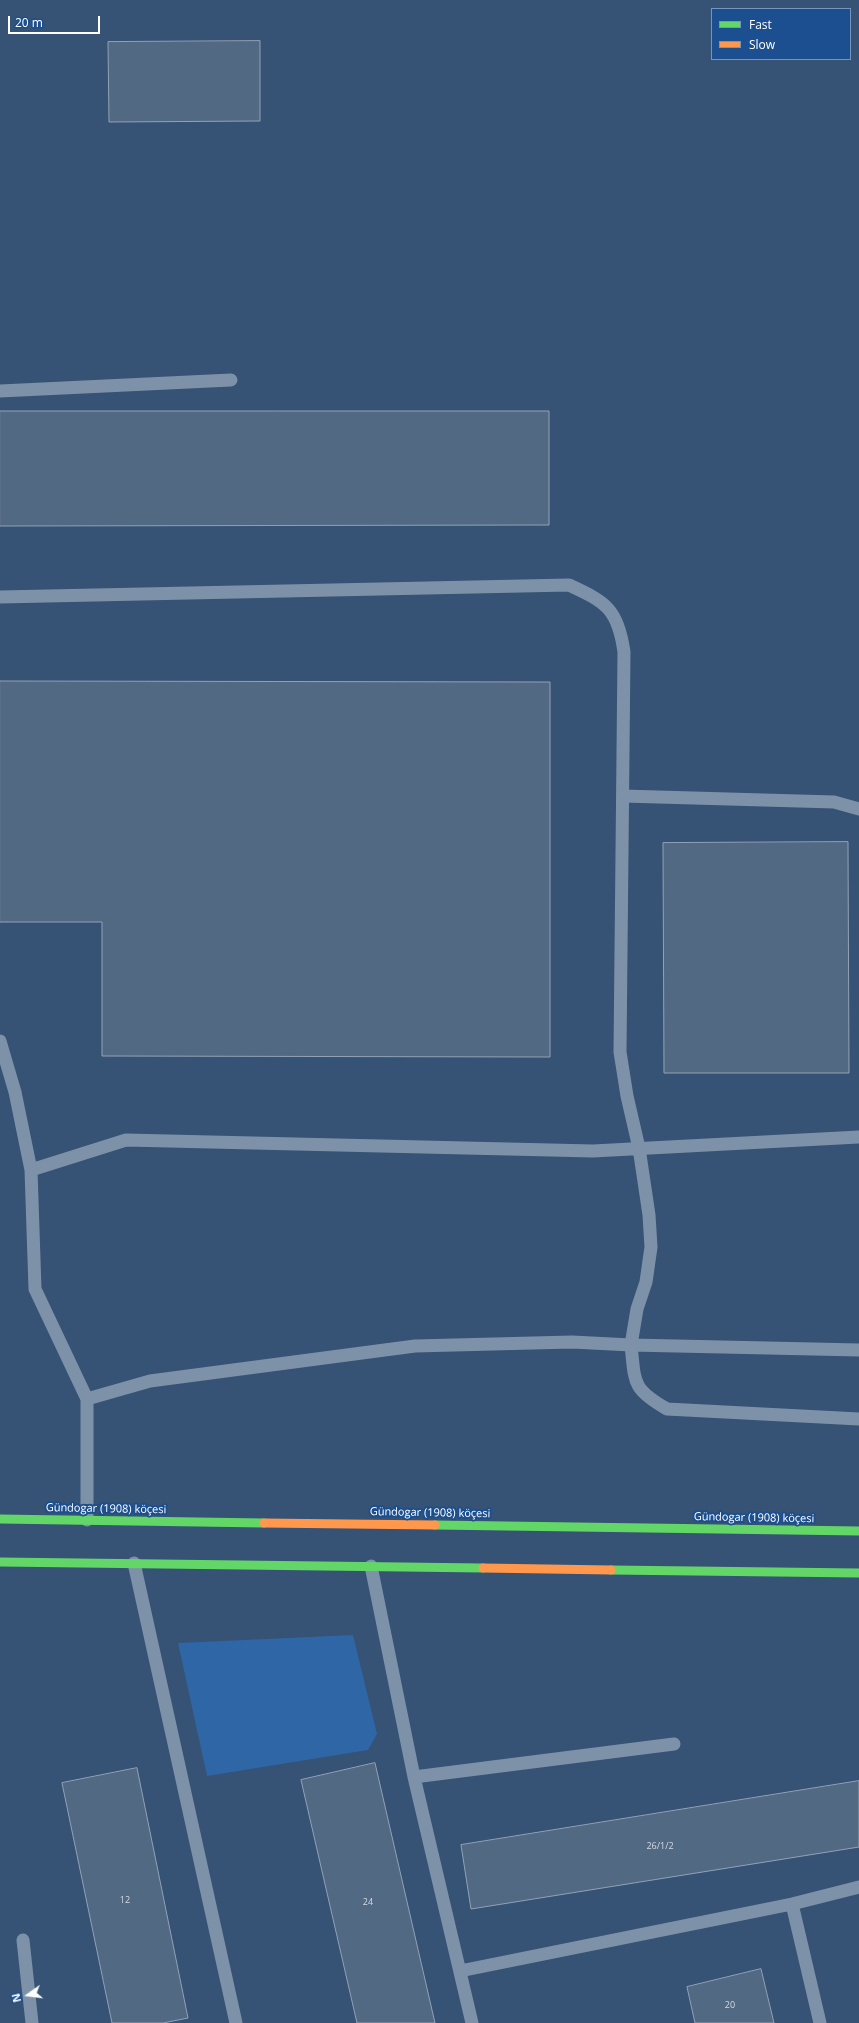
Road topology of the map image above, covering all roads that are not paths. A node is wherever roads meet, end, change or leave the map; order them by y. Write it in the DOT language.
graph roads {
  1 [pos="231,380"];
  2 [pos="0,391"];
  3 [pos="0,597"];
  4 [pos="623,796"];
  5 [pos="859,808"];
  6 [pos="0,1041"];
  7 [pos="859,1136"];
  8 [pos="639,1148"];
  9 [pos="31,1170"];
  10 [pos="631,1345"];
  11 [pos="859,1350"];
  12 [pos="88,1399"];
  13 [pos="859,1419"];
  14 [pos="0,1519"];
  15 [pos="86,1520"];
  16 [pos="859,1531"];
  17 [pos="0,1562"];
  18 [pos="134,1564"];
  19 [pos="371,1566"];
  20 [pos="859,1573"];
  21 [pos="674,1744"];
  22 [pos="414,1777"];
  23 [pos="859,1887"];
  24 [pos="792,1904"];
  25 [pos="23,1940"];
  26 [pos="460,1971"];
  27 [pos="32,2023"];
  28 [pos="236,2023"];
  29 [pos="472,2023"];
  30 [pos="820,2023"];
  1 -- 2 [label="lane"];
  3 -- 4 [label="lane"];
  4 -- 5 [label="lane"];
  4 -- 8 [label="lane"];
  6 -- 9 [label="lane"];
  7 -- 8 [label="lane"];
  8 -- 9 [label="lane"];
  8 -- 10 [label="lane"];
  9 -- 12 [label="lane"];
  10 -- 11 [label="lane"];
  10 -- 12 [label="lane"];
  10 -- 13 [label="lane"];
  12 -- 15 [label="lane"];
  14 -- 15 [label="main road, Gündogar (1908) köçesi"];
  15 -- 16 [label="main road, Gündogar (1908) köçesi"];
  17 -- 18 [label="main road"];
  18 -- 19 [label="main road"];
  18 -- 28 [label="lane"];
  19 -- 20 [label="main road"];
  19 -- 22 [label="lane"];
  21 -- 22 [label="lane"];
  22 -- 26 [label="lane"];
  23 -- 24 [label="lane"];
  24 -- 26 [label="lane"];
  24 -- 30 [label="lane"];
  25 -- 27 [label="lane"];
  26 -- 29 [label="lane"];
}
